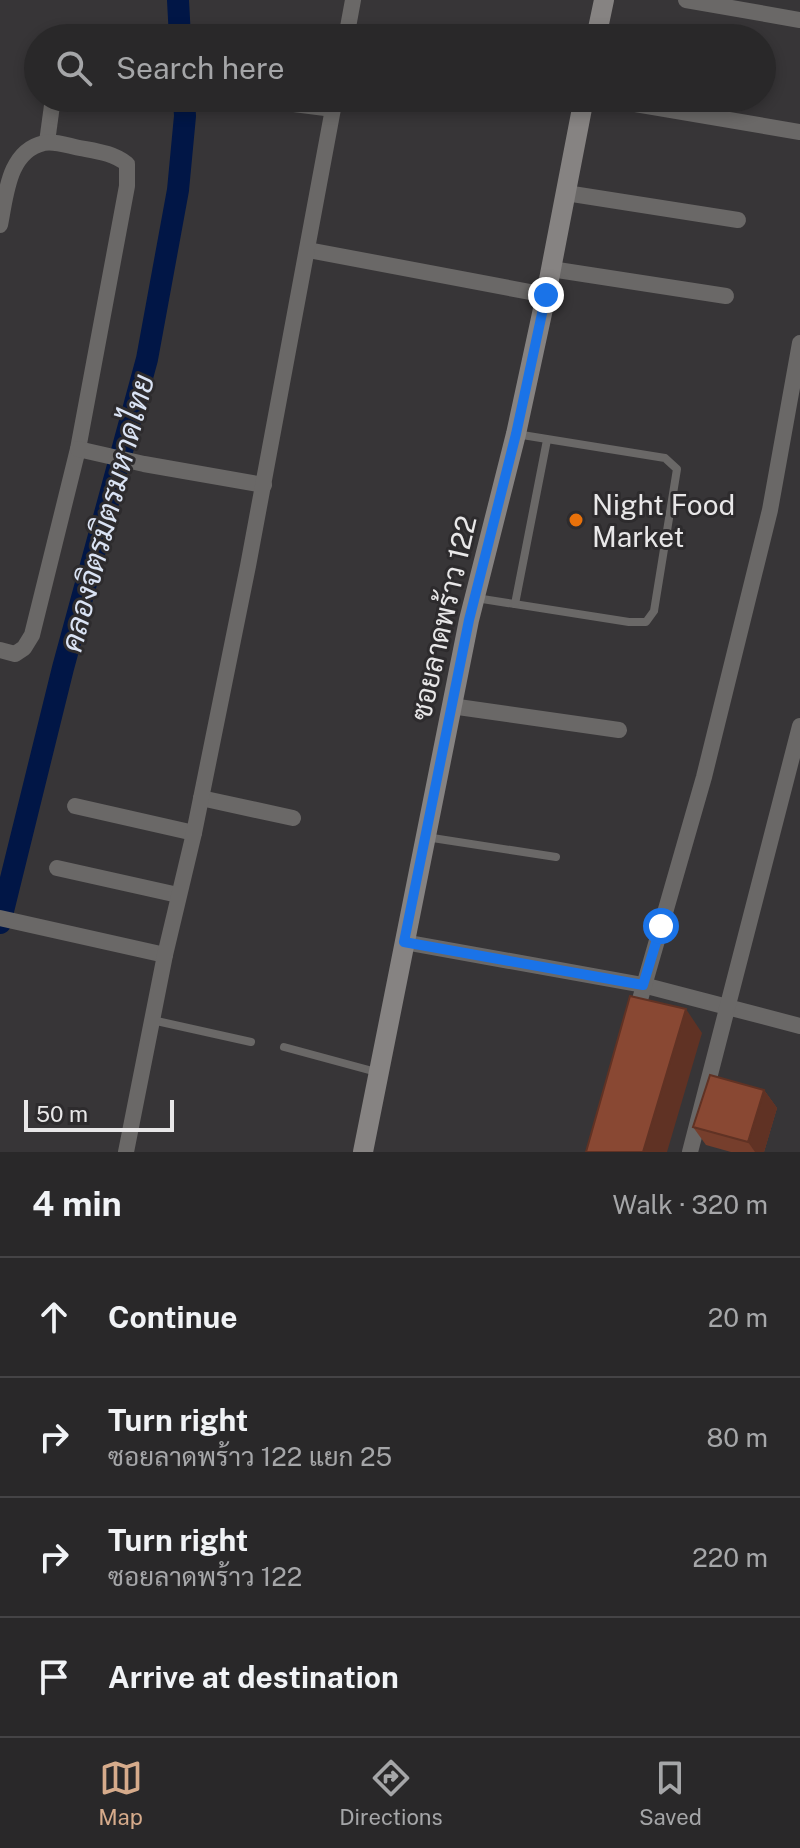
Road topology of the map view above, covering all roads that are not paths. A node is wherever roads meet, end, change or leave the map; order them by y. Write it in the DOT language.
graph roads {
  1 [pos="353,0"];
  2 [pos="604,0"];
  3 [pos="686,0"];
  4 [pos="800,20"];
  5 [pos="349,24"];
  6 [pos="599,24"];
  7 [pos="51,112"];
  8 [pos="333,112"];
  9 [pos="581,112"];
  10 [pos="682,112"];
  11 [pos="800,132"];
  12 [pos="47,142"];
  13 [pos="566,193"];
  14 [pos="738,220"];
  15 [pos="0,225"];
  16 [pos="308,250"];
  17 [pos="551,269"];
  18 [pos="546,295"];
  19 [pos="726,296"];
  20 [pos="800,343"];
  21 [pos="516,434"];
  22 [pos="547,440"];
  23 [pos="78,449"];
  24 [pos="264,485"];
  25 [pos="475,598"];
  26 [pos="515,604"];
  27 [pos="0,650"];
  28 [pos="451,706"];
  29 [pos="800,726"];
  30 [pos="619,730"];
  31 [pos="201,798"];
  32 [pos="75,806"];
  33 [pos="293,818"];
  34 [pos="194,833"];
  35 [pos="425,837"];
  36 [pos="556,857"];
  37 [pos="57,868"];
  38 [pos="178,895"];
  39 [pos="0,918"];
  40 [pos="404,942"];
  41 [pos="165,955"];
  42 [pos="643,985"];
  43 [pos="728,1008"];
  44 [pos="152,1020"];
  45 [pos="800,1026"];
  46 [pos="632,1029"];
  47 [pos="251,1042"];
  48 [pos="284,1047"];
  49 [pos="380,1073"];
  50 [pos="126,1152"];
  51 [pos="363,1152"];
  52 [pos="690,1152"];
  1 -- 5 [label="street"];
  2 -- 6 [label="street"];
  3 -- 4 [label="street"];
  7 -- 12 [label="street"];
  8 -- 16 [label="street"];
  9 -- 13 [label="street, ซอยลาดพร้าว 122"];
  10 -- 11 [label="street"];
  12 -- 15 [label="street"];
  12 -- 23 [label="street"];
  13 -- 14 [label="street"];
  13 -- 17 [label="street, ซอยลาดพร้าว 122"];
  16 -- 18 [label="street"];
  16 -- 24 [label="street"];
  17 -- 18 [label="street, ซอยลาดพร้าว 122"];
  17 -- 19 [label="street"];
  18 -- 21 [label="street, ซอยลาดพร้าว 122"];
  20 -- 42 [label="street"];
  21 -- 22 [label="lane"];
  21 -- 25 [label="street, ซอยลาดพร้าว 122"];
  22 -- 26 [label="lane"];
  22 -- 26 [label="lane"];
  23 -- 24 [label="street"];
  23 -- 27 [label="street"];
  24 -- 31 [label="street"];
  25 -- 26 [label="lane"];
  25 -- 28 [label="street, ซอยลาดพร้าว 122"];
  28 -- 30 [label="street"];
  28 -- 35 [label="street, ซอยลาดพร้าว 122"];
  29 -- 43 [label="street"];
  31 -- 33 [label="street"];
  31 -- 34 [label="street"];
  32 -- 34 [label="street"];
  34 -- 38 [label="street"];
  35 -- 36 [label="lane"];
  35 -- 40 [label="street, ซอยลาดพร้าว 122"];
  37 -- 38 [label="street"];
  38 -- 41 [label="street"];
  39 -- 41 [label="street"];
  40 -- 42 [label="street"];
  40 -- 49 [label="street, ซอยลาดพร้าว 122"];
  41 -- 44 [label="street"];
  42 -- 43 [label="street"];
  42 -- 46 [label="street"];
  43 -- 45 [label="street"];
  43 -- 52 [label="street"];
  44 -- 47 [label="lane"];
  44 -- 50 [label="street"];
  48 -- 49 [label="lane"];
  49 -- 51 [label="street, ซอยลาดพร้าว 122"];
}
